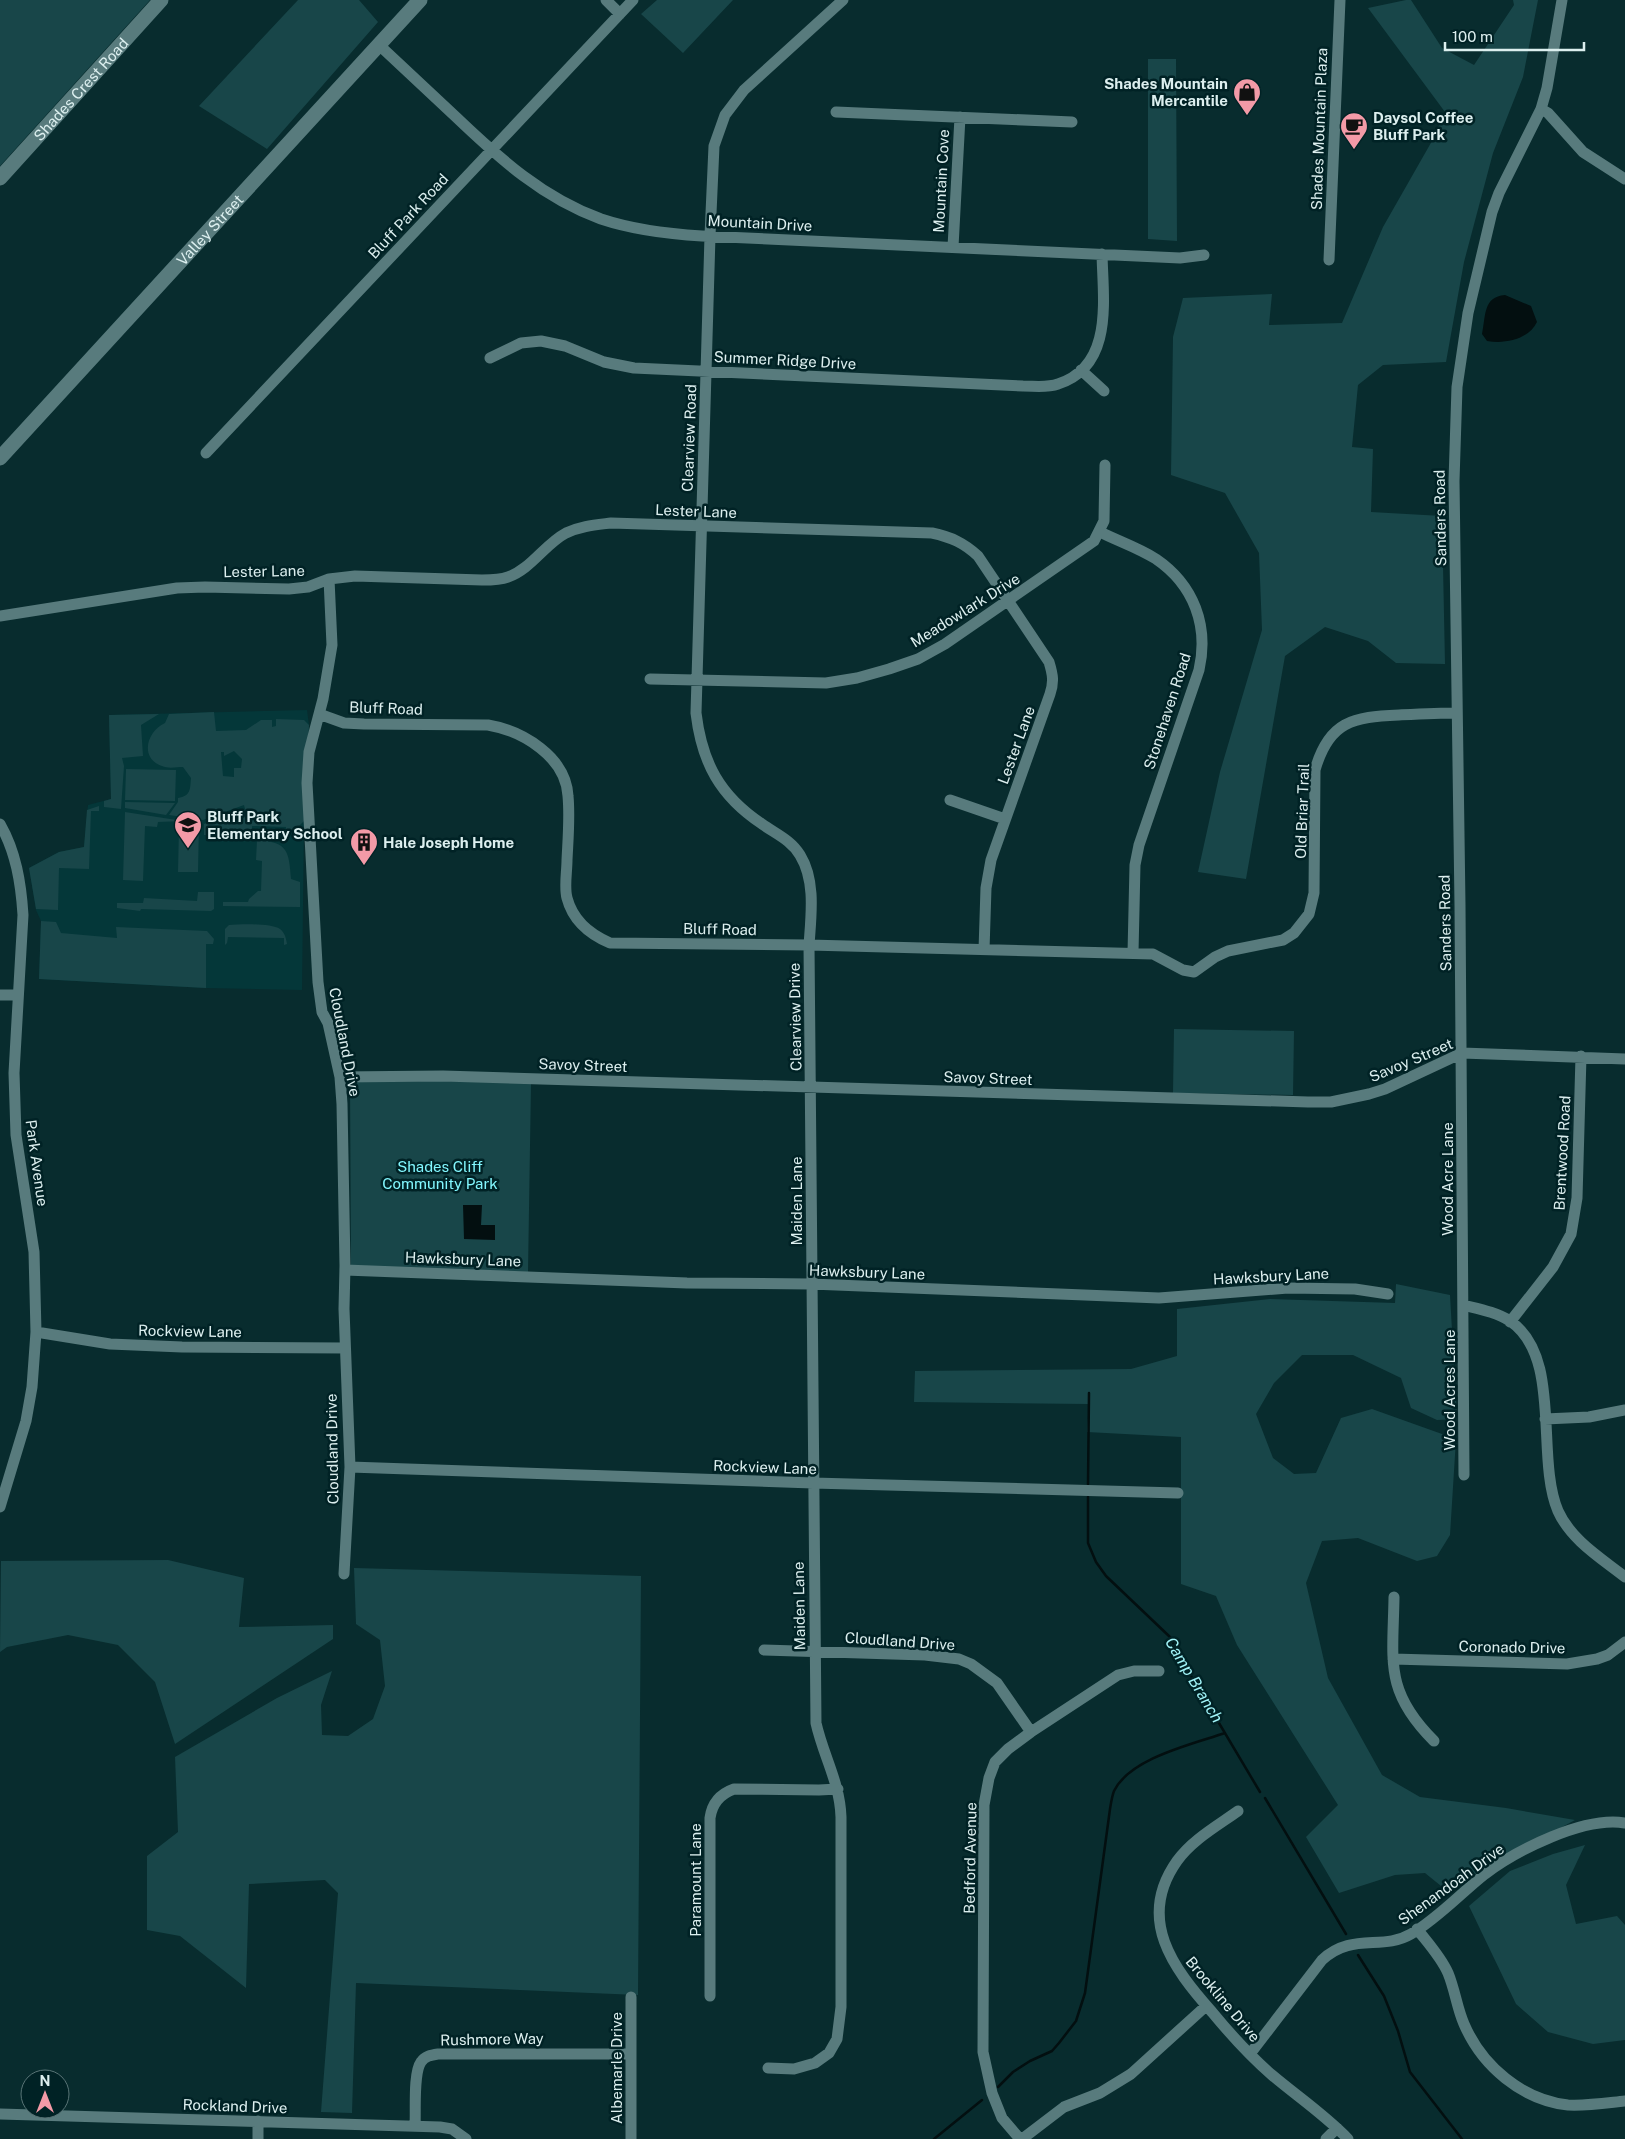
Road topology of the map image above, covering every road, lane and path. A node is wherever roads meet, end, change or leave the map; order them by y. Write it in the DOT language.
graph roads {
  1 [pos="161,0"];
  2 [pos="420,0"];
  3 [pos="606,0"];
  4 [pos="633,0"];
  5 [pos="843,0"];
  6 [pos="1340,0"];
  7 [pos="1562,0"];
  8 [pos="620,14"];
  9 [pos="378,44"];
  10 [pos="1541,109"];
  11 [pos="836,112"];
  12 [pos="960,118"];
  13 [pos="1072,122"];
  14 [pos="490,150"];
  15 [pos="0,178"];
  16 [pos="1625,180"];
  17 [pos="710,236"];
  18 [pos="953,247"];
  19 [pos="1102,254"];
  20 [pos="1204,255"];
  21 [pos="1328,260"];
  22 [pos="490,358"];
  23 [pos="1082,370"];
  24 [pos="706,372"];
  25 [pos="1104,391"];
  26 [pos="206,453"];
  27 [pos="0,458"];
  28 [pos="1105,465"];
  29 [pos="701,526"];
  30 [pos="1100,532"];
  31 [pos="328,579"];
  32 [pos="1009,601"];
  33 [pos="0,616"];
  34 [pos="650,679"];
  35 [pos="696,680"];
  36 [pos="1457,713"];
  37 [pos="319,714"];
  38 [pos="950,800"];
  39 [pos="1005,819"];
  40 [pos="0,824"];
  41 [pos="1272,944"];
  42 [pos="809,945"];
  43 [pos="984,950"];
  44 [pos="1133,953"];
  45 [pos="0,995"];
  46 [pos="18,995"];
  47 [pos="1462,1053"];
  48 [pos="1581,1056"];
  49 [pos="1625,1059"];
  50 [pos="340,1077"];
  51 [pos="811,1088"];
  52 [pos="345,1270"];
  53 [pos="812,1284"];
  54 [pos="1388,1294"];
  55 [pos="1463,1305"];
  56 [pos="1510,1322"];
  57 [pos="36,1332"];
  58 [pos="345,1348"];
  59 [pos="1625,1410"];
  60 [pos="1545,1419"];
  61 [pos="350,1468"];
  62 [pos="1464,1476"];
  63 [pos="813,1483"];
  64 [pos="1178,1493"];
  65 [pos="0,1506"];
  66 [pos="344,1574"];
  67 [pos="1625,1577"];
  68 [pos="1394,1597"];
  69 [pos="1625,1642"];
  70 [pos="764,1650"];
  71 [pos="815,1651"];
  72 [pos="1393,1659"];
  73 [pos="1159,1671"];
  74 [pos="1030,1732"];
  75 [pos="1434,1741"];
  76 [pos="838,1789"];
  77 [pos="1238,1811"];
  78 [pos="1625,1823"];
  79 [pos="1417,1929"];
  80 [pos="710,1996"];
  81 [pos="631,1997"];
  82 [pos="1206,2006"];
  83 [pos="630,2054"];
  84 [pos="1250,2054"];
  85 [pos="768,2068"];
  86 [pos="1625,2101"];
  87 [pos="0,2114"];
  88 [pos="258,2121"];
  89 [pos="415,2125"];
  90 [pos="1337,2128"];
  91 [pos="258,2139"];
  92 [pos="466,2139"];
  93 [pos="631,2139"];
  94 [pos="1021,2139"];
  95 [pos="1326,2139"];
  96 [pos="1348,2139"];
  1 -- 15 [label="street, Shades Crest Road"];
  2 -- 9 [label="street, Valley Street"];
  3 -- 8 [label="street"];
  4 -- 8 [label="street, Bluff Park Road"];
  5 -- 17 [label="street, Clearview Road"];
  6 -- 21 [label="street, Shades Mountain Plaza"];
  7 -- 10 [label="street, Sanders Road"];
  8 -- 14 [label="street, Bluff Park Road"];
  9 -- 14 [label="street, Mountain Drive"];
  9 -- 27 [label="street, Valley Street"];
  10 -- 16 [label="street"];
  10 -- 36 [label="street, Sanders Road"];
  11 -- 12 [label="street, Mountain Cove"];
  12 -- 13 [label="street, Mountain Cove"];
  12 -- 18 [label="street, Mountain Cove"];
  14 -- 17 [label="street, Mountain Drive"];
  14 -- 26 [label="street, Bluff Park Road"];
  17 -- 18 [label="street, Mountain Drive"];
  17 -- 24 [label="street, Clearview Road"];
  18 -- 19 [label="street, Mountain Drive"];
  19 -- 20 [label="street, Mountain Drive"];
  19 -- 23 [label="street, Summer Ridge Drive"];
  22 -- 24 [label="street, Summer Ridge Drive"];
  23 -- 24 [label="street, Summer Ridge Drive"];
  23 -- 25 [label="street"];
  24 -- 29 [label="street, Clearview Road"];
  28 -- 30 [label="street"];
  29 -- 31 [label="street, Lester Lane"];
  29 -- 32 [label="street, Lester Lane"];
  29 -- 35 [label="street, Clearview Road"];
  30 -- 32 [label="street, Meadowlark Drive"];
  30 -- 44 [label="street, Stonehaven Road"];
  31 -- 33 [label="street, Lester Lane"];
  31 -- 37 [label="street, Cloudland Drive"];
  32 -- 35 [label="street, Meadowlark Drive"];
  32 -- 39 [label="street, Lester Lane"];
  34 -- 35 [label="street, Meadowlark Drive"];
  35 -- 42 [label="street, Clearview Road"];
  36 -- 41 [label="street, Old Briar Trail"];
  36 -- 47 [label="street, Sanders Road"];
  37 -- 42 [label="street, Bluff Road"];
  37 -- 50 [label="street, Cloudland Drive"];
  38 -- 39 [label="street"];
  39 -- 43 [label="street, Lester Lane"];
  40 -- 46 [label="street, Park Avenue"];
  41 -- 44 [label="street, Bluff Road"];
  42 -- 43 [label="street, Bluff Road"];
  42 -- 51 [label="street, Clearview Drive"];
  43 -- 44 [label="street, Bluff Road"];
  45 -- 46 [label="street"];
  46 -- 57 [label="street, Park Avenue"];
  47 -- 48 [label="street, Savoy Street"];
  47 -- 51 [label="street, Savoy Street"];
  47 -- 55 [label="street, Wood Acre Lane"];
  48 -- 49 [label="street, Savoy Street"];
  48 -- 56 [label="street, Brentwood Road"];
  50 -- 51 [label="street, Savoy Street"];
  50 -- 52 [label="street, Cloudland Drive"];
  51 -- 53 [label="street, Maiden Lane"];
  52 -- 53 [label="street, Hawksbury Lane"];
  52 -- 58 [label="street, Cloudland Drive"];
  53 -- 54 [label="street, Hawksbury Lane"];
  53 -- 63 [label="street, Maiden Lane"];
  55 -- 56 [label="street"];
  55 -- 62 [label="street, Wood Acres Lane"];
  56 -- 60 [label="street"];
  57 -- 58 [label="street, Rockview Lane"];
  57 -- 65 [label="street, Park Avenue"];
  58 -- 61 [label="street, Cloudland Drive"];
  59 -- 60 [label="street"];
  60 -- 67 [label="street"];
  61 -- 63 [label="street, Rockview Lane"];
  61 -- 66 [label="street, Cloudland Drive"];
  63 -- 64 [label="street, Rockview Lane"];
  63 -- 71 [label="street, Maiden Lane"];
  68 -- 72 [label="street"];
  69 -- 72 [label="street, Coronado Drive"];
  70 -- 71 [label="street, Cloudland Drive"];
  71 -- 74 [label="street, Cloudland Drive"];
  71 -- 76 [label="street, Maiden Lane"];
  72 -- 75 [label="street"];
  73 -- 74 [label="street, Bedford Avenue"];
  74 -- 94 [label="street, Bedford Avenue"];
  76 -- 80 [label="street, Paramount Lane"];
  76 -- 85 [label="street, Maiden Lane"];
  77 -- 82 [label="street, Brookline Drive"];
  78 -- 79 [label="street, Shenandoah Drive"];
  79 -- 84 [label="street, Shenandoah Drive"];
  79 -- 86 [label="street"];
  81 -- 83 [label="street, Albemarle Drive"];
  82 -- 84 [label="street, Brookline Drive"];
  82 -- 94 [label="street"];
  83 -- 89 [label="street, Rushmore Way"];
  83 -- 93 [label="street, Albemarle Drive"];
  84 -- 90 [label="street, Brookline Drive"];
  87 -- 88 [label="street, Rockland Drive"];
  88 -- 89 [label="street, Rockland Drive"];
  88 -- 91 [label="street"];
  89 -- 92 [label="street, Rockland Drive"];
  90 -- 95 [label="street"];
  90 -- 96 [label="street, Brookline Drive"];
}
